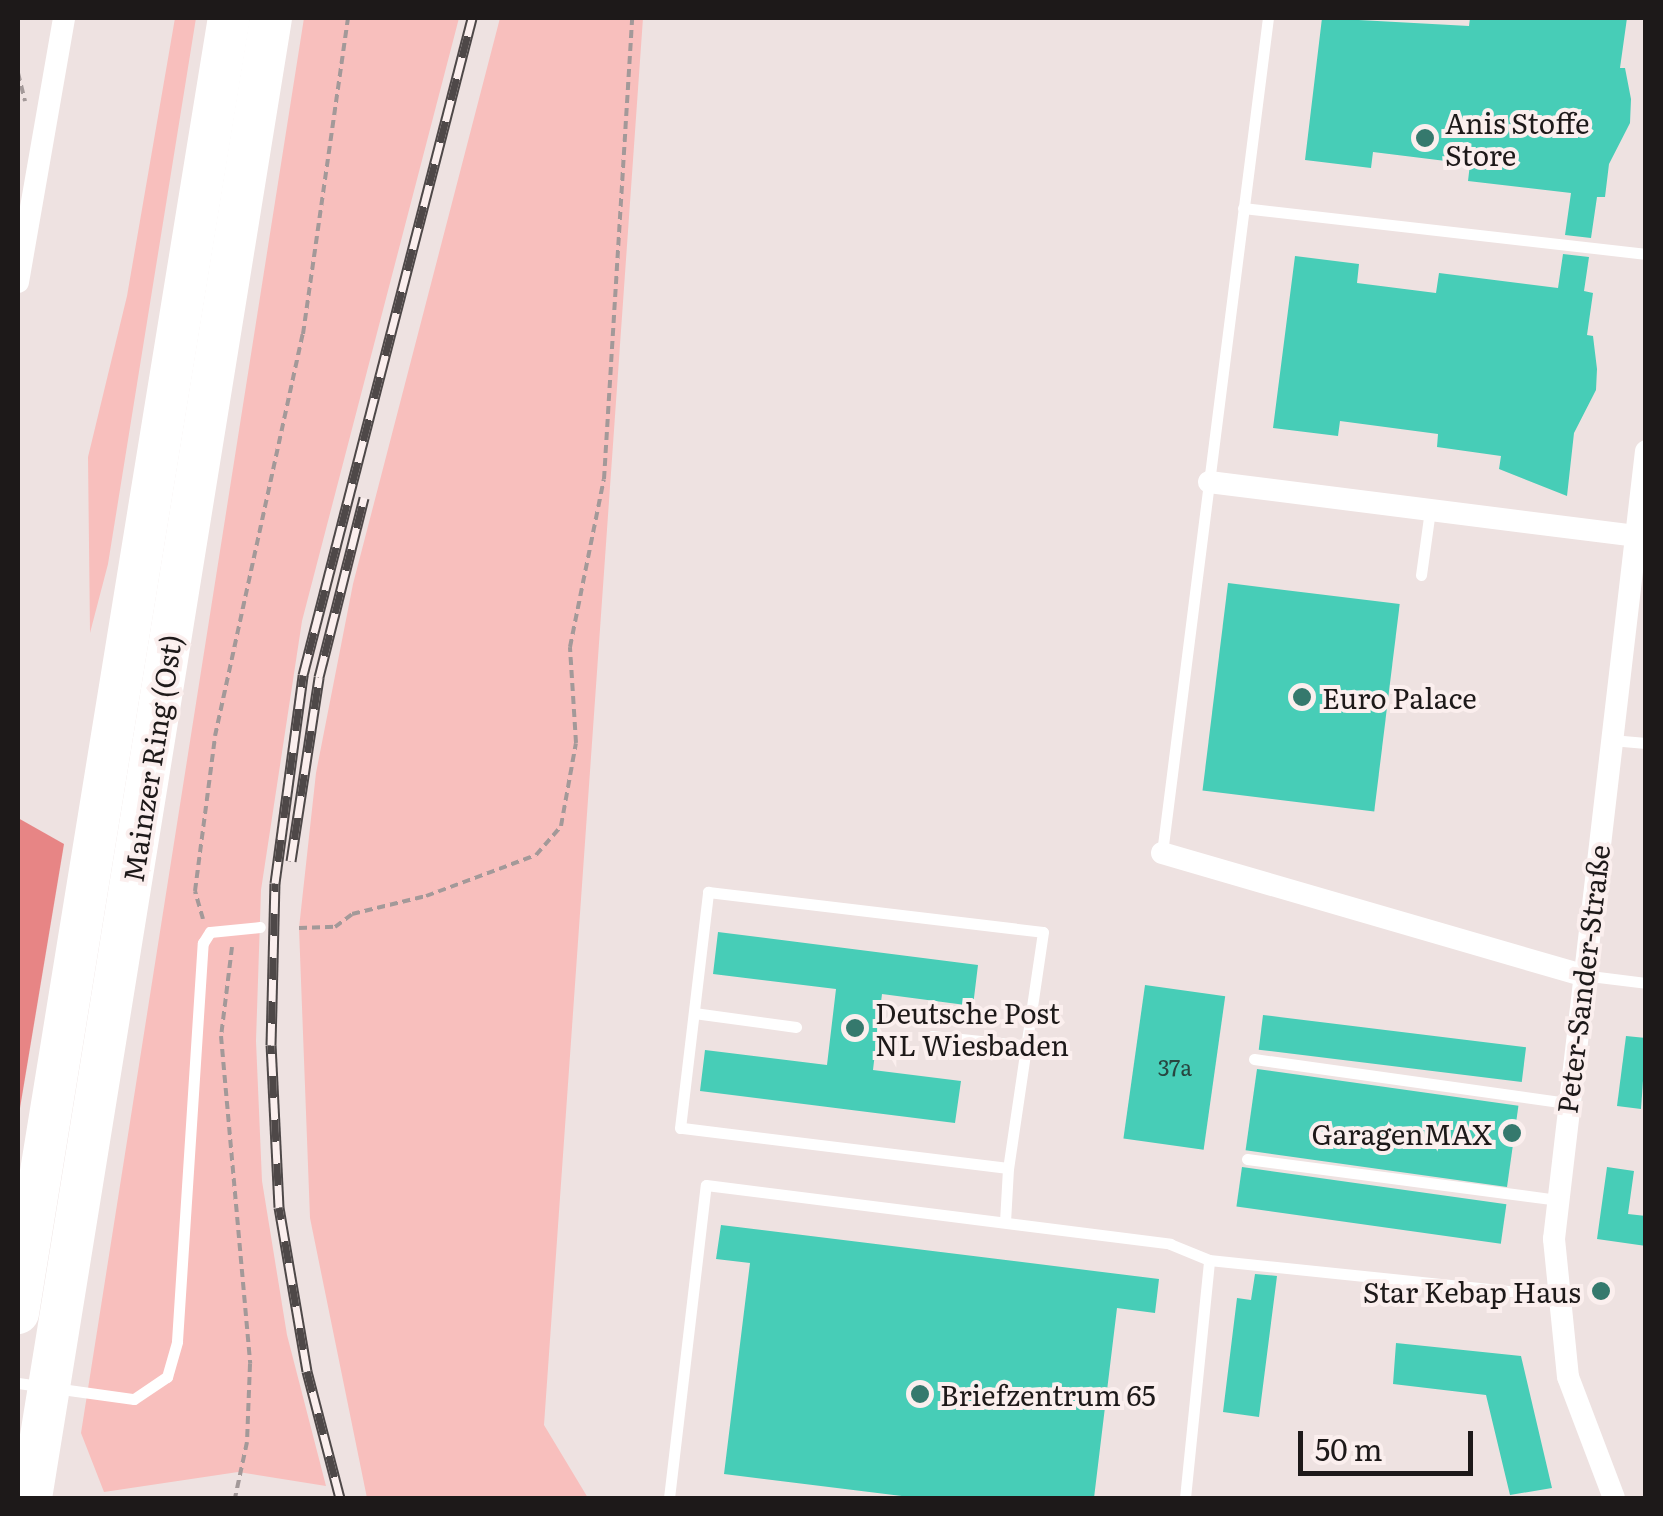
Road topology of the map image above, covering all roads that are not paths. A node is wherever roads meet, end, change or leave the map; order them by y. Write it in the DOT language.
graph roads {
  1 [pos="64,18"];
  2 [pos="229,18"];
  3 [pos="271,18"];
  4 [pos="1268,18"];
  5 [pos="1244,208"];
  6 [pos="1646,254"];
  7 [pos="18,282"];
  8 [pos="1646,451"];
  9 [pos="1209,482"];
  10 [pos="1430,510"];
  11 [pos="1634,536"];
  12 [pos="1421,575"];
  13 [pos="1611,740"];
  14 [pos="1646,744"];
  15 [pos="1162,853"];
  16 [pos="260,926"];
  17 [pos="1582,975"];
  18 [pos="1646,983"];
  19 [pos="694,1013"];
  20 [pos="796,1026"];
  21 [pos="932,1036"];
  22 [pos="1028,1046"];
  23 [pos="1254,1059"];
  24 [pos="1568,1103"];
  25 [pos="1247,1159"];
  26 [pos="1008,1168"];
  27 [pos="1556,1200"];
  28 [pos="1005,1222"];
  29 [pos="1210,1260"];
  30 [pos="1555,1296"];
  31 [pos="18,1313"];
  32 [pos="18,1383"];
  33 [pos="31,1498"];
  34 [pos="669,1498"];
  35 [pos="1186,1498"];
  36 [pos="1614,1498"];
  1 -- 7 [label="street"];
  2 -- 31 [label="highway, Mainzer Ring (Ost)"];
  3 -- 33 [label="highway, Mainzer Ring (Ost)"];
  4 -- 5 [label="lane"];
  5 -- 6 [label="lane"];
  5 -- 9 [label="lane"];
  8 -- 11 [label="street, Peter-Sander-Straße"];
  9 -- 10 [label="street"];
  9 -- 15 [label="lane"];
  10 -- 11 [label="street"];
  10 -- 12 [label="lane"];
  11 -- 13 [label="street, Peter-Sander-Straße"];
  13 -- 14 [label="lane"];
  13 -- 17 [label="street, Peter-Sander-Straße"];
  15 -- 17 [label="street"];
  16 -- 32 [label="lane"];
  17 -- 18 [label="lane"];
  17 -- 24 [label="street, Peter-Sander-Straße"];
  19 -- 20 [label="lane"];
  19 -- 22 [label="lane"];
  19 -- 26 [label="lane"];
  21 -- 22 [label="lane"];
  22 -- 26 [label="lane"];
  23 -- 24 [label="lane"];
  24 -- 27 [label="street, Peter-Sander-Straße"];
  25 -- 27 [label="lane"];
  26 -- 28 [label="lane"];
  27 -- 30 [label="street, Peter-Sander-Straße"];
  28 -- 29 [label="lane"];
  28 -- 34 [label="lane"];
  29 -- 30 [label="lane"];
  29 -- 35 [label="lane"];
  30 -- 36 [label="street, Peter-Sander-Straße"];
}
